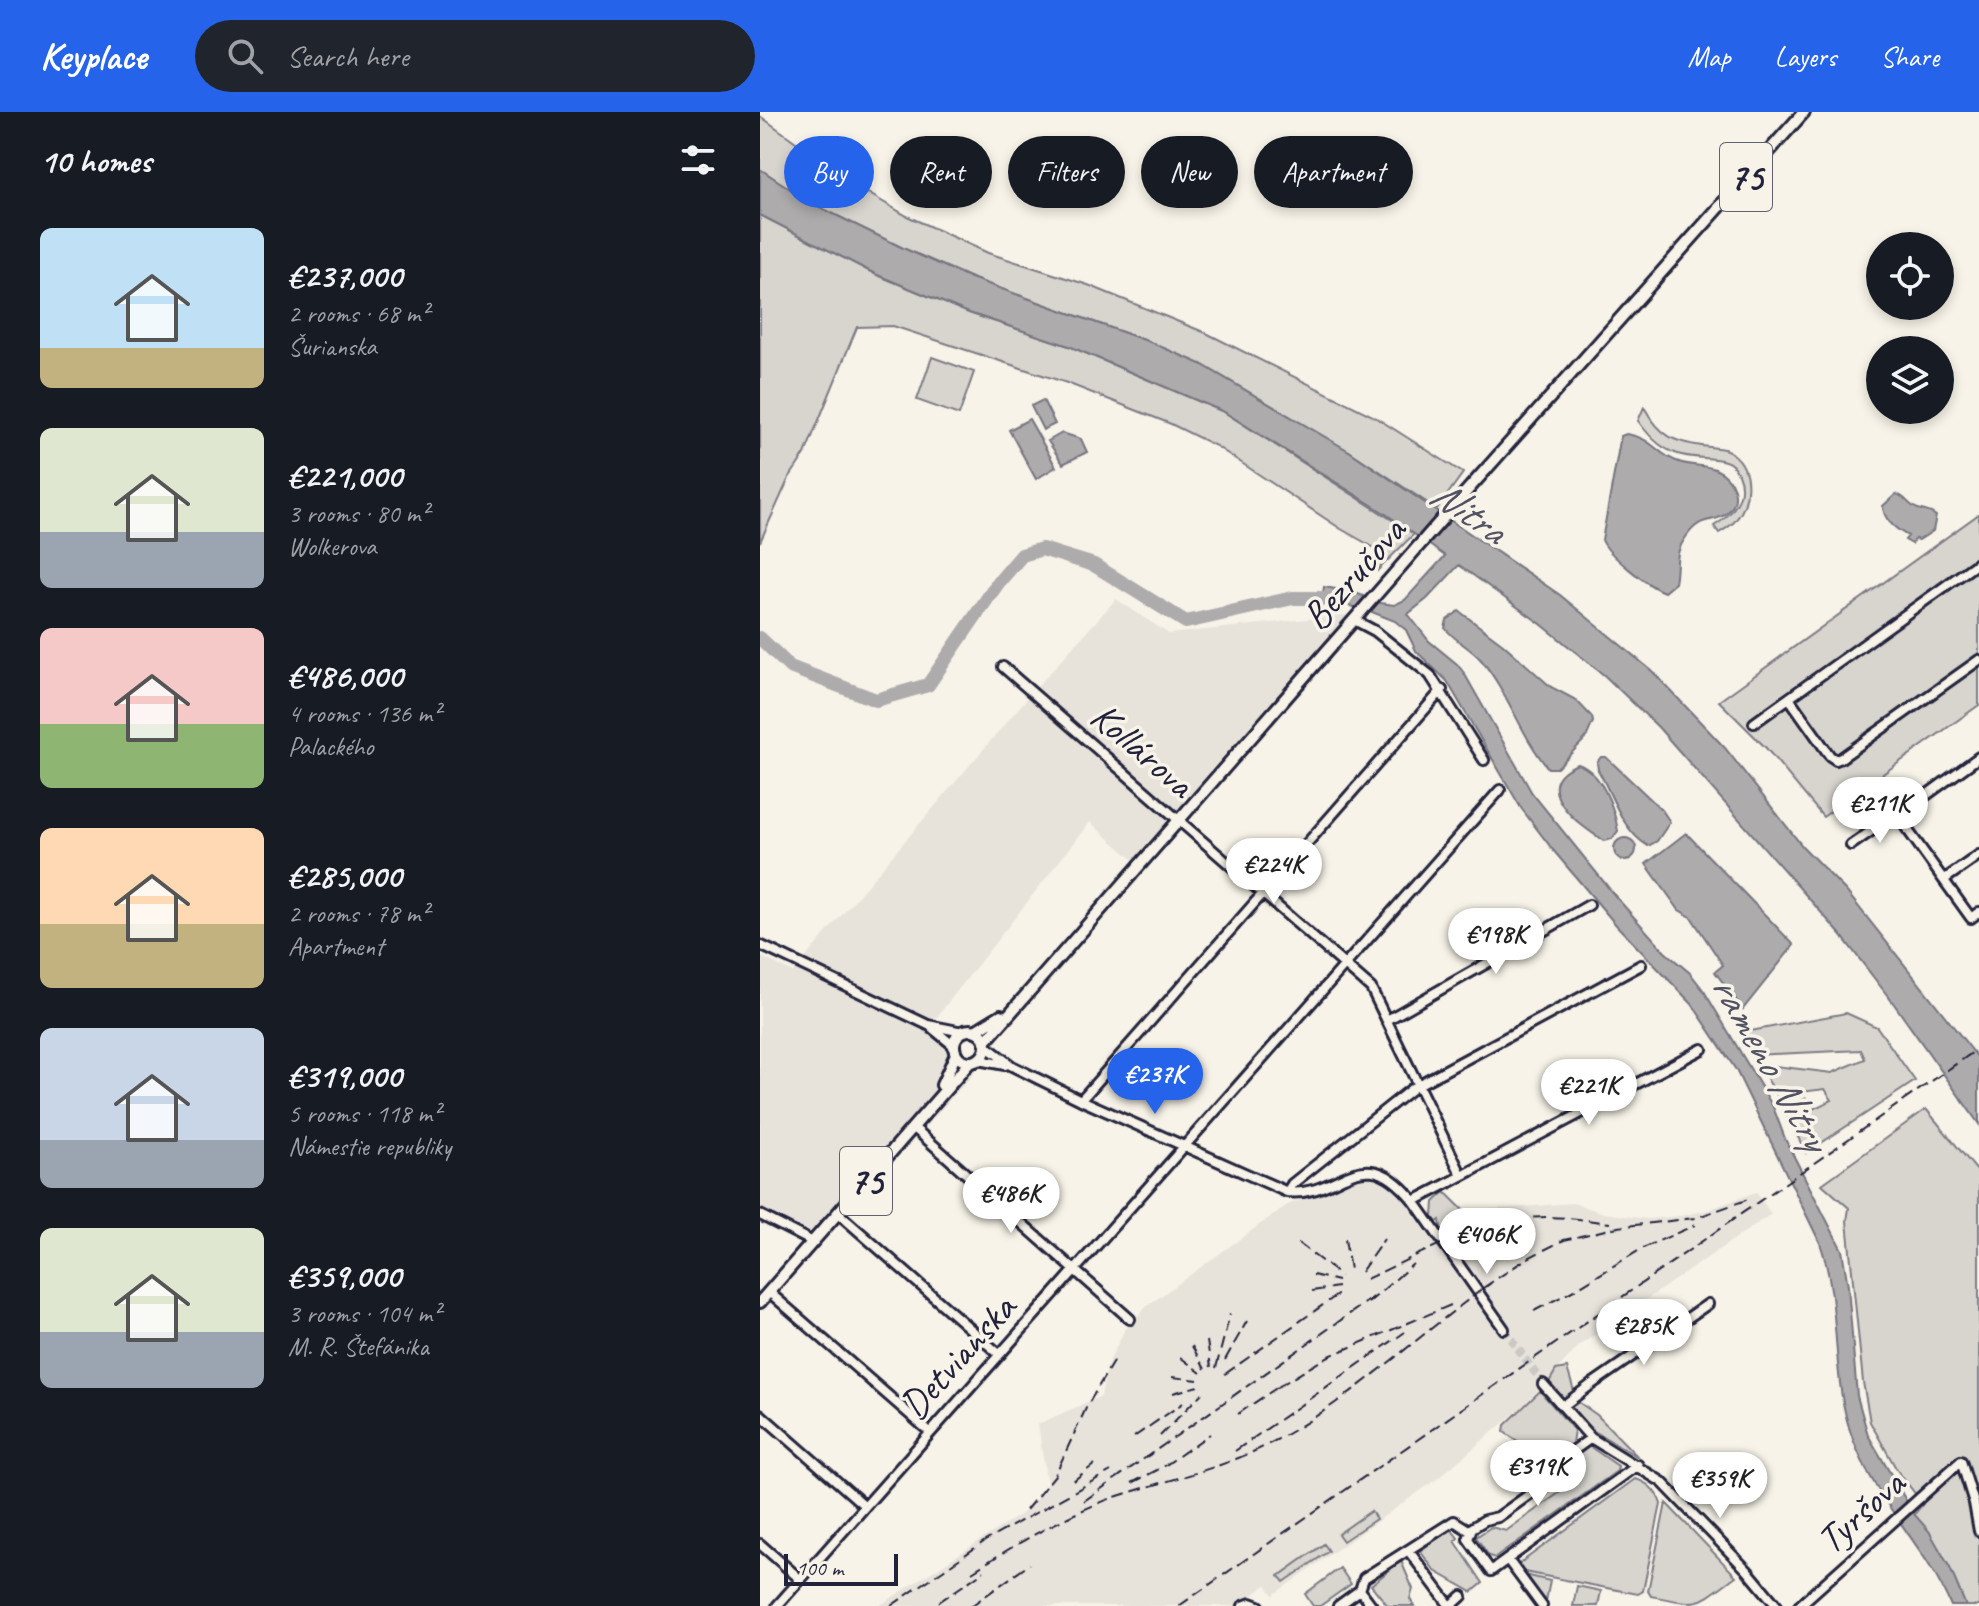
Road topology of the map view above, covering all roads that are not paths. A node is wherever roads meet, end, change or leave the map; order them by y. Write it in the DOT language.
graph roads {
  1 [pos="1804,112"];
  2 [pos="1979,562"];
  3 [pos="1359,619"];
  4 [pos="1979,660"];
  5 [pos="1003,667"];
  6 [pos="1442,690"];
  7 [pos="1789,698"];
  8 [pos="1754,723"];
  9 [pos="1979,757"];
  10 [pos="1484,760"];
  11 [pos="1500,790"];
  12 [pos="1903,814"];
  13 [pos="1178,820"];
  14 [pos="1851,845"];
  15 [pos="1979,855"];
  16 [pos="1945,879"];
  17 [pos="1263,894"];
  18 [pos="1589,905"];
  19 [pos="1979,912"];
  20 [pos="760,945"];
  21 [pos="1343,964"];
  22 [pos="1641,965"];
  23 [pos="1016,1005"];
  24 [pos="1387,1020"];
  25 [pos="928,1025"];
  26 [pos="969,1032"];
  27 [pos="986,1044"];
  28 [pos="1702,1049"];
  29 [pos="955,1050"];
  30 [pos="974,1061"];
  31 [pos="1012,1066"];
  32 [pos="1419,1085"];
  33 [pos="1081,1100"];
  34 [pos="927,1110"];
  35 [pos="913,1127"];
  36 [pos="1182,1146"];
  37 [pos="1462,1176"];
  38 [pos="1287,1192"];
  39 [pos="1414,1201"];
  40 [pos="838,1213"];
  41 [pos="760,1215"];
  42 [pos="813,1242"];
  43 [pos="1074,1270"];
  44 [pos="769,1292"];
  45 [pos="760,1302"];
  46 [pos="1708,1304"];
  47 [pos="1130,1319"];
  48 [pos="1504,1329"];
  49 [pos="999,1354"];
  50 [pos="1543,1384"];
  51 [pos="1563,1406"];
  52 [pos="760,1414"];
  53 [pos="930,1432"];
  54 [pos="1591,1438"];
  55 [pos="1638,1465"];
  56 [pos="865,1506"];
  57 [pos="1470,1531"];
  58 [pos="1979,1531"];
  59 [pos="760,1544"];
  60 [pos="1408,1550"];
  61 [pos="1508,1560"];
  62 [pos="800,1579"];
  63 [pos="1360,1590"];
  64 [pos="1462,1596"];
  65 [pos="777,1606"];
  66 [pos="1243,1606"];
  67 [pos="1259,1606"];
  68 [pos="1338,1606"];
  69 [pos="1372,1606"];
  70 [pos="1450,1606"];
  71 [pos="1542,1606"];
  72 [pos="1777,1606"];
  73 [pos="1799,1606"];
  1 -- 3 [label="main road, Bezručova / 75"];
  2 -- 7 [label="street"];
  3 -- 6 [label="street"];
  3 -- 13 [label="main road, Bezručova / 75"];
  4 -- 7 [label="street"];
  5 -- 13 [label="street, Kollárova"];
  6 -- 10 [label="street"];
  6 -- 17 [label="street"];
  7 -- 8 [label="street"];
  9 -- 12 [label="street"];
  11 -- 21 [label="street, Detvianska"];
  12 -- 14 [label="street"];
  12 -- 16 [label="street"];
  13 -- 17 [label="street, Kollárova"];
  13 -- 23 [label="main road, Bezručova / 75"];
  15 -- 16 [label="street"];
  16 -- 19 [label="street"];
  17 -- 21 [label="street, Kollárova"];
  17 -- 33 [label="street"];
  18 -- 24 [label="street"];
  20 -- 25 [label="street"];
  21 -- 24 [label="street, Kollárova"];
  21 -- 36 [label="street, Detvianska"];
  22 -- 32 [label="street"];
  23 -- 26 [label="main road, Bezručova / 75"];
  23 -- 27 [label="main road, Bezručova / 75"];
  24 -- 32 [label="street, Kollárova"];
  25 -- 26 [label="street"];
  25 -- 29 [label="street"];
  26 -- 27 [label="main road"];
  26 -- 29 [label="main road, Bezručova / 75"];
  27 -- 30 [label="main road, Bezručova / 75"];
  27 -- 31 [label="street"];
  28 -- 37 [label="street"];
  29 -- 30 [label="main road"];
  29 -- 34 [label="main road, 75"];
  30 -- 31 [label="street"];
  30 -- 34 [label="main road, 75"];
  31 -- 33 [label="street"];
  32 -- 37 [label="street, Kollárova"];
  32 -- 38 [label="street"];
  33 -- 36 [label="street"];
  34 -- 35 [label="main road, 75"];
  35 -- 40 [label="main road, 75"];
  35 -- 43 [label="street"];
  36 -- 38 [label="street"];
  36 -- 43 [label="street, Detvianska"];
  37 -- 39 [label="street"];
  38 -- 39 [label="street"];
  39 -- 48 [label="street"];
  40 -- 42 [label="main road, 75"];
  40 -- 49 [label="street"];
  41 -- 42 [label="street"];
  42 -- 44 [label="main road, 75"];
  43 -- 47 [label="street"];
  43 -- 49 [label="street, Detvianska"];
  44 -- 45 [label="main road, 75"];
  44 -- 53 [label="street"];
  46 -- 51 [label="street"];
  49 -- 53 [label="street, Detvianska"];
  50 -- 51 [label="street"];
  51 -- 54 [label="street"];
  52 -- 56 [label="street"];
  53 -- 56 [label="street, Detvianska"];
  54 -- 55 [label="street"];
  54 -- 57 [label="street"];
  55 -- 61 [label="street"];
  55 -- 72 [label="street"];
  56 -- 62 [label="street, Detvianska"];
  57 -- 60 [label="street"];
  57 -- 61 [label="street"];
  58 -- 73 [label="street, Tyršova"];
  59 -- 62 [label="street"];
  60 -- 63 [label="street"];
  60 -- 70 [label="street"];
  61 -- 71 [label="street"];
  62 -- 65 [label="street, Detvianska"];
  63 -- 68 [label="street"];
  63 -- 69 [label="street"];
  64 -- 70 [label="street"];
  66 -- 67 [label="street"];
}
